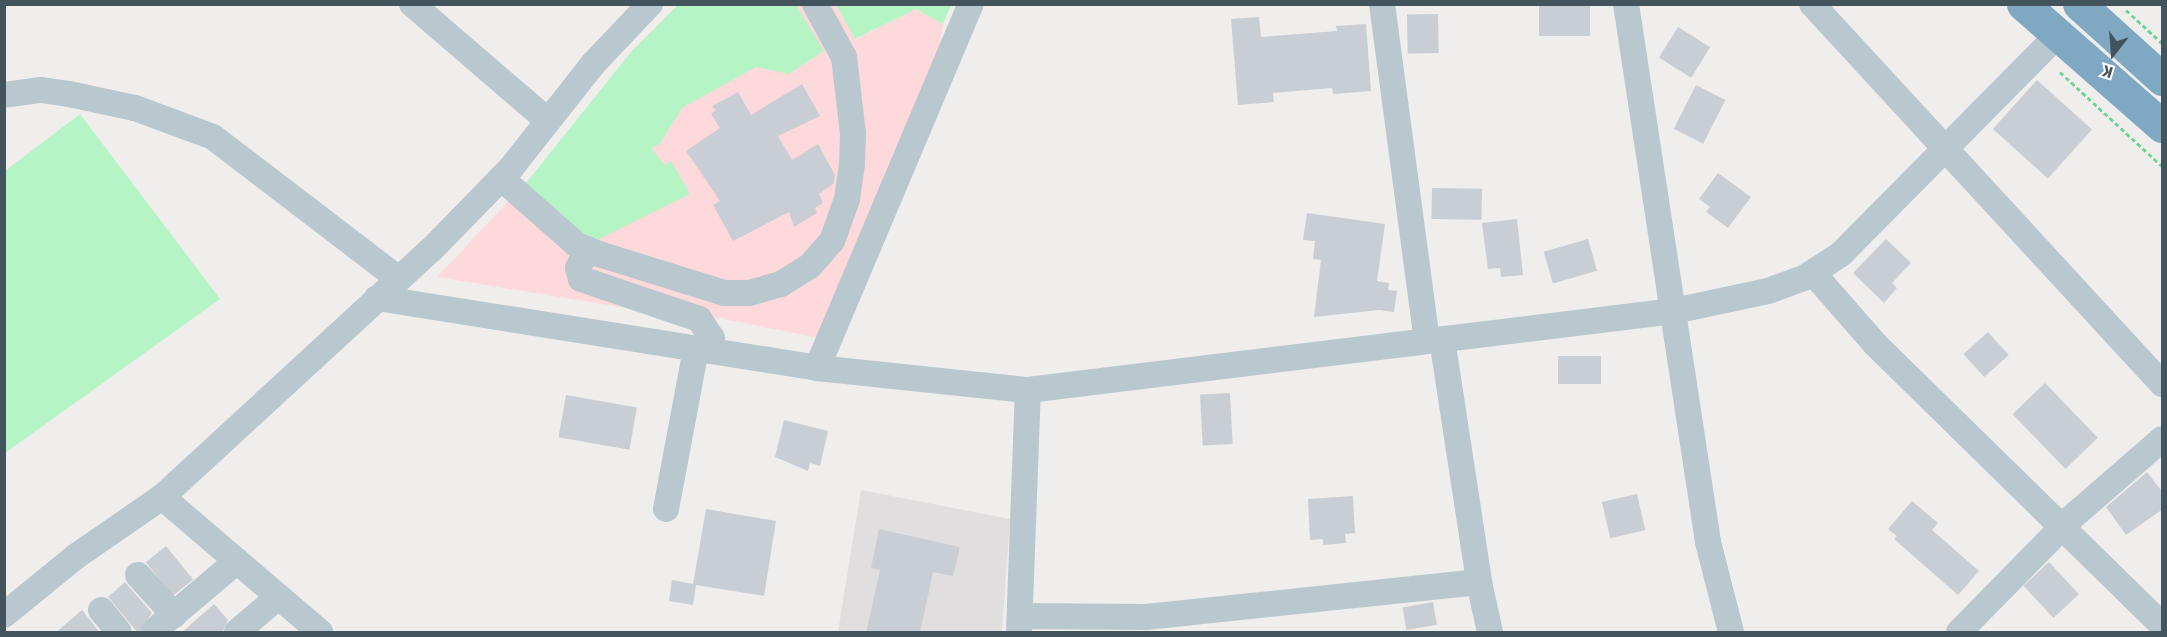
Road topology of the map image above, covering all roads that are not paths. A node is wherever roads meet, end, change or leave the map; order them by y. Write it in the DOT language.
graph roads {
  1 [pos="412,4"];
  2 [pos="650,4"];
  3 [pos="815,4"];
  4 [pos="971,4"];
  5 [pos="1382,4"];
  6 [pos="1626,4"];
  7 [pos="1812,4"];
  8 [pos="2023,4"];
  9 [pos="2079,4"];
  10 [pos="2049,44"];
  11 [pos="2163,79"];
  12 [pos="4,95"];
  13 [pos="548,121"];
  14 [pos="2163,126"];
  15 [pos="1946,146"];
  16 [pos="501,178"];
  17 [pos="586,249"];
  18 [pos="1812,273"];
  19 [pos="399,279"];
  20 [pos="377,298"];
  21 [pos="1674,311"];
  22 [pos="1434,340"];
  23 [pos="703,350"];
  24 [pos="817,368"];
  25 [pos="2163,384"];
  26 [pos="1028,390"];
  27 [pos="2163,439"];
  28 [pos="162,497"];
  29 [pos="666,508"];
  30 [pos="2064,526"];
  31 [pos="237,561"];
  32 [pos="138,575"];
  33 [pos="1479,582"];
  34 [pos="14,592"];
  35 [pos="278,597"];
  36 [pos="100,610"];
  37 [pos="4,615"];
  38 [pos="174,615"];
  39 [pos="1020,624"];
  40 [pos="2163,625"];
  41 [pos="119,633"];
  42 [pos="153,633"];
  43 [pos="237,633"];
  44 [pos="320,633"];
  45 [pos="1490,633"];
  46 [pos="1731,633"];
  47 [pos="1959,633"];
  1 -- 13 [label="street"];
  2 -- 13 [label="street"];
  3 -- 17 [label="street"];
  4 -- 24 [label="street"];
  5 -- 22 [label="street"];
  6 -- 21 [label="street"];
  7 -- 15 [label="street"];
  8 -- 10 [label="highway"];
  9 -- 11 [label="highway"];
  10 -- 14 [label="highway"];
  10 -- 15 [label="street"];
  12 -- 19 [label="street"];
  13 -- 16 [label="street"];
  15 -- 18 [label="street"];
  15 -- 25 [label="street"];
  16 -- 17 [label="street"];
  16 -- 19 [label="street"];
  17 -- 23 [label="street"];
  18 -- 21 [label="street"];
  18 -- 30 [label="street"];
  19 -- 20 [label="street"];
  20 -- 23 [label="street"];
  20 -- 28 [label="street"];
  21 -- 22 [label="street"];
  21 -- 46 [label="street"];
  22 -- 26 [label="street"];
  22 -- 33 [label="street"];
  23 -- 24 [label="street"];
  23 -- 29 [label="street"];
  24 -- 26 [label="street"];
  26 -- 39 [label="street"];
  27 -- 30 [label="street"];
  28 -- 31 [label="street"];
  28 -- 34 [label="street"];
  30 -- 40 [label="street"];
  30 -- 47 [label="street"];
  31 -- 35 [label="street"];
  31 -- 38 [label="street"];
  32 -- 38 [label="street"];
  33 -- 39 [label="street"];
  33 -- 45 [label="street"];
  34 -- 37 [label="street"];
  35 -- 43 [label="street"];
  35 -- 44 [label="street"];
  36 -- 41 [label="street"];
  38 -- 42 [label="street"];
}
